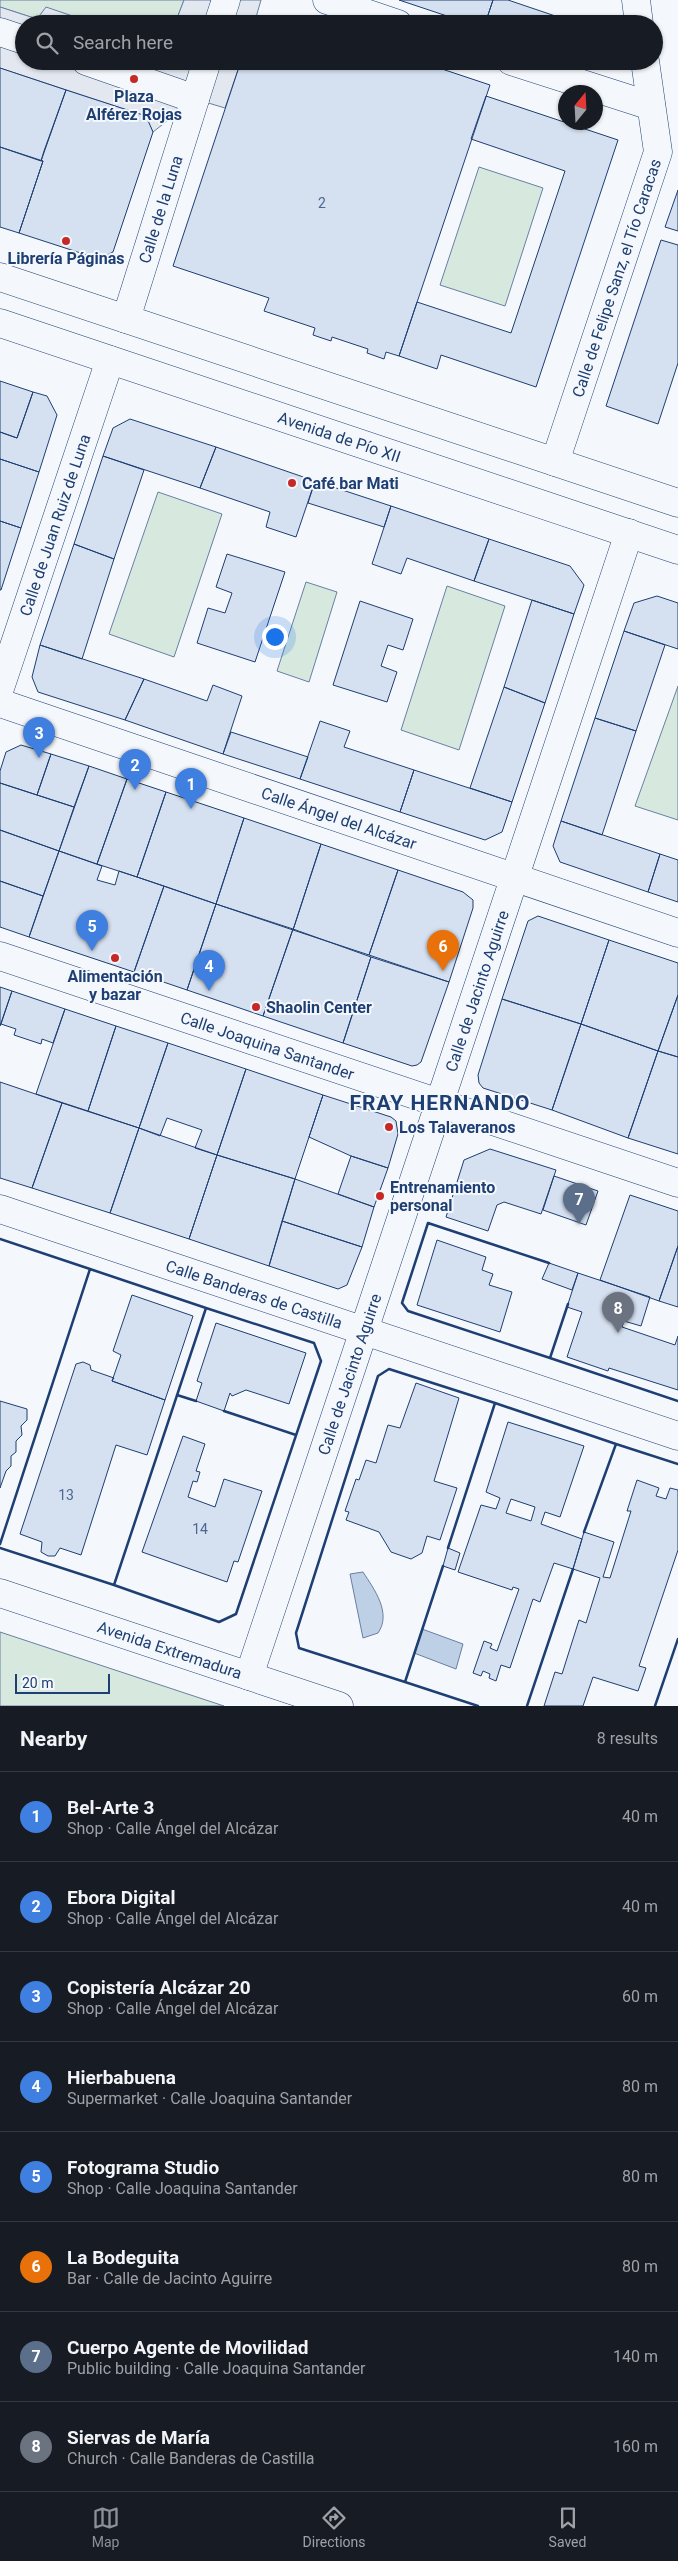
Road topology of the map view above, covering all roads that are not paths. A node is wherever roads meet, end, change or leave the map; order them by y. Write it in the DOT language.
graph roads {
  1 [pos="226,0"];
  2 [pos="327,0"];
  3 [pos="636,0"];
  4 [pos="221,15"];
  5 [pos="371,15"];
  6 [pos="638,15"];
  7 [pos="0,32"];
  8 [pos="15,37"];
  9 [pos="113,70"];
  10 [pos="204,70"];
  11 [pos="539,70"];
  12 [pos="645,70"];
  13 [pos="195,98"];
  14 [pos="651,106"];
  15 [pos="0,277"];
  16 [pos="126,319"];
  17 [pos="0,323"];
  18 [pos="110,360"];
  19 [pos="555,462"];
  20 [pos="678,503"];
  21 [pos="629,533"];
  22 [pos="678,550"];
  23 [pos="0,688"];
  24 [pos="0,703"];
  25 [pos="514,879"];
  26 [pos="678,933"];
  27 [pos="0,956"];
  28 [pos="440,1103"];
  29 [pos="678,1183"];
  30 [pos="0,1209"];
  31 [pos="362,1331"];
  32 [pos="678,1436"];
  33 [pos="0,1593"];
  34 [pos="249,1676"];
  35 [pos="340,1706"];
  1 -- 4 [label="street"];
  2 -- 5 [label="street"];
  3 -- 6 [label="street"];
  7 -- 8 [label="street"];
  9 -- 13 [label="street"];
  10 -- 13 [label="street"];
  11 -- 14 [label="street"];
  12 -- 14 [label="street, Calle de Felipe Sanz, el Tío Caracas"];
  13 -- 16 [label="street, Calle de la Luna"];
  14 -- 19 [label="street, Calle de Felipe Sanz, el Tío Caracas"];
  15 -- 16 [label="street"];
  16 -- 19 [label="street"];
  17 -- 18 [label="street, Avenida de Pío XII"];
  18 -- 21 [label="street, Avenida de Pío XII"];
  18 -- 23 [label="street, Calle de Juan Ruiz de Luna"];
  19 -- 20 [label="street"];
  21 -- 22 [label="street, Avenida de Pío XII"];
  21 -- 25 [label="street, Calle de Jacinto Aguirre"];
  24 -- 25 [label="street, Calle Ángel del Alcázar"];
  25 -- 26 [label="street, Calle Ángel del Alcázar"];
  25 -- 28 [label="street, Calle de Jacinto Aguirre"];
  27 -- 28 [label="street, Calle Joaquina Santander"];
  28 -- 29 [label="street, Calle Joaquina Santander"];
  28 -- 31 [label="street, Calle de Jacinto Aguirre"];
  30 -- 31 [label="street, Calle Banderas de Castilla"];
  31 -- 32 [label="street, Calle Banderas de Castilla"];
  31 -- 34 [label="street, Calle de Jacinto Aguirre"];
  33 -- 34 [label="street, Avenida Extremadura"];
  34 -- 35 [label="street, Avenida Extremadura"];
}
